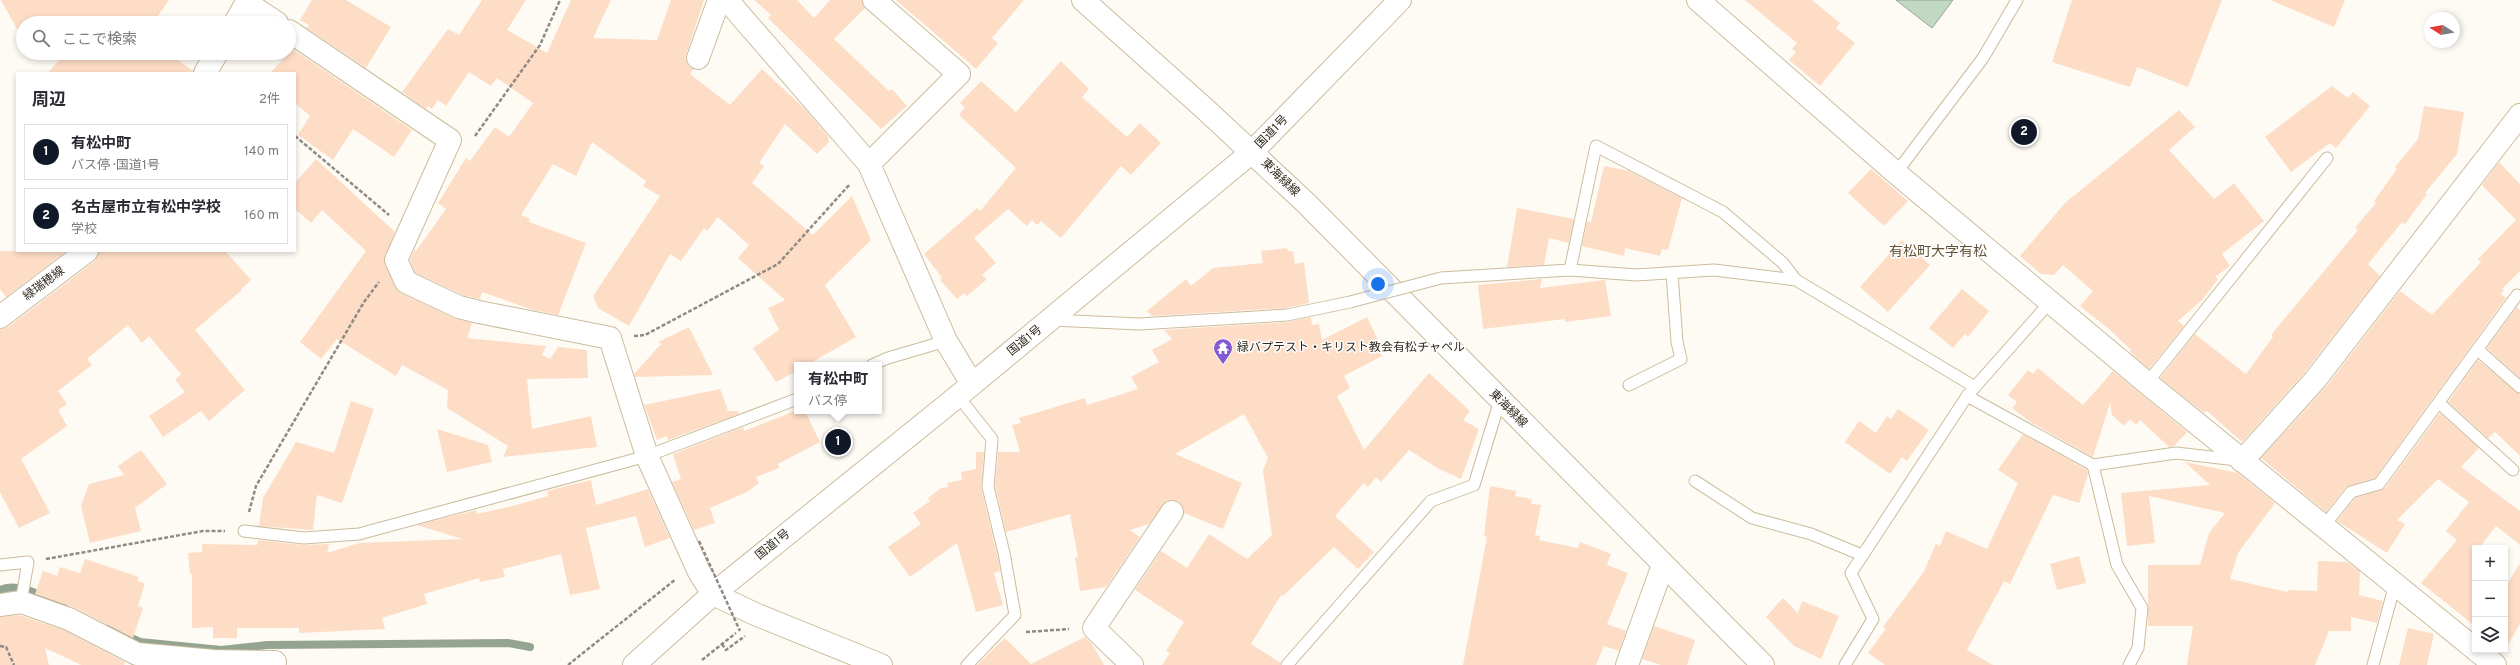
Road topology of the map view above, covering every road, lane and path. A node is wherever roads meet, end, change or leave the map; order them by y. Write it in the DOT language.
graph roads {
  1 [pos="560,0"];
  2 [pos="719,0"];
  3 [pos="727,0"];
  4 [pos="874,0"];
  5 [pos="1083,0"];
  6 [pos="1400,0"];
  7 [pos="1698,0"];
  8 [pos="2017,0"];
  9 [pos="247,1"];
  10 [pos="239,16"];
  11 [pos="267,16"];
  12 [pos="296,36"];
  13 [pos="698,58"];
  14 [pos="213,60"];
  15 [pos="206,72"];
  16 [pos="2520,115"];
  17 [pos="296,137"];
  18 [pos="450,140"];
  19 [pos="1252,152"];
  20 [pos="2327,158"];
  21 [pos="869,164"];
  22 [pos="1896,172"];
  23 [pos="409,232"];
  24 [pos="86,252"];
  25 [pos="396,260"];
  26 [pos="1570,270"];
  27 [pos="1672,273"];
  28 [pos="1796,280"];
  29 [pos="2517,295"];
  30 [pos="2051,301"];
  31 [pos="0,317"];
  32 [pos="1049,320"];
  33 [pos="610,338"];
  34 [pos="946,341"];
  35 [pos="2478,350"];
  36 [pos="879,362"];
  37 [pos="2147,383"];
  38 [pos="1629,385"];
  39 [pos="1975,387"];
  40 [pos="2520,387"];
  41 [pos="965,390"];
  42 [pos="1967,396"];
  43 [pos="794,400"];
  44 [pos="1500,400"];
  45 [pos="2439,403"];
  46 [pos="647,456"];
  47 [pos="2242,461"];
  48 [pos="2093,465"];
  49 [pos="2513,470"];
  50 [pos="1695,481"];
  51 [pos="1172,512"];
  52 [pos="2323,526"];
  53 [pos="244,531"];
  54 [pos="699,541"];
  55 [pos="1862,555"];
  56 [pos="28,562"];
  57 [pos="0,565"];
  58 [pos="1663,565"];
  59 [pos="677,579"];
  60 [pos="2395,584"];
  61 [pos="713,594"];
  62 [pos="10,603"];
  63 [pos="1004,626"];
  64 [pos="1094,628"];
  65 [pos="745,636"];
  66 [pos="722,644"];
  67 [pos="0,646"];
  68 [pos="2472,647"];
  69 [pos="2480,653"];
  70 [pos="702,660"];
  71 [pos="275,662"];
  72 [pos="214,663"];
  73 [pos="14,665"];
  74 [pos="568,665"];
  75 [pos="634,665"];
  76 [pos="881,665"];
  77 [pos="966,665"];
  78 [pos="1132,665"];
  79 [pos="1287,665"];
  80 [pos="1627,665"];
  81 [pos="1763,665"];
  82 [pos="1845,665"];
  83 [pos="2129,665"];
  84 [pos="2373,665"];
  85 [pos="2495,665"];
  1 -- 18 [label="path"];
  2 -- 13 [label="main road"];
  3 -- 21 [label="main road"];
  4 -- 21 [label="main road"];
  5 -- 19 [label="main road, 東海緑線"];
  6 -- 19 [label="main road, 国道1号"];
  7 -- 22 [label="main road"];
  8 -- 22 [label="lane"];
  9 -- 10 [label="main road"];
  9 -- 11 [label="main road"];
  12 -- 18 [label="main road"];
  14 -- 15 [label="main road"];
  16 -- 47 [label="main road"];
  17 -- 23 [label="path"];
  18 -- 23 [label="main road"];
  19 -- 32 [label="main road, 国道1号"];
  19 -- 44 [label="main road, 東海緑線"];
  20 -- 37 [label="lane"];
  21 -- 33 [label="path"];
  21 -- 34 [label="main road"];
  22 -- 30 [label="main road"];
  23 -- 25 [label="main road"];
  24 -- 31 [label="main road, 緑瑞穂線"];
  25 -- 33 [label="main road"];
  25 -- 53 [label="path"];
  26 -- 27 [label="lane"];
  26 -- 28 [label="lane"];
  26 -- 32 [label="lane, bridge"];
  27 -- 28 [label="lane"];
  27 -- 38 [label="lane"];
  28 -- 39 [label="lane"];
  29 -- 35 [label="lane"];
  30 -- 37 [label="main road"];
  30 -- 39 [label="lane"];
  32 -- 41 [label="main road, 国道1号"];
  33 -- 46 [label="main road"];
  34 -- 36 [label="lane"];
  34 -- 41 [label="main road"];
  35 -- 40 [label="lane"];
  35 -- 45 [label="lane"];
  37 -- 47 [label="main road"];
  39 -- 42 [label="lane"];
  41 -- 61 [label="main road, 国道1号"];
  41 -- 63 [label="lane"];
  42 -- 48 [label="lane"];
  42 -- 55 [label="lane"];
  43 -- 46 [label="lane"];
  44 -- 58 [label="main road, 東海緑線"];
  44 -- 79 [label="lane"];
  45 -- 49 [label="lane"];
  45 -- 52 [label="lane"];
  46 -- 53 [label="lane"];
  46 -- 61 [label="main road"];
  47 -- 48 [label="lane"];
  47 -- 52 [label="main road"];
  48 -- 83 [label="lane"];
  50 -- 55 [label="lane"];
  51 -- 64 [label="main road"];
  52 -- 60 [label="main road"];
  53 -- 56 [label="path"];
  54 -- 66 [label="path, bridge"];
  55 -- 82 [label="lane"];
  56 -- 57 [label="lane"];
  56 -- 62 [label="lane"];
  58 -- 80 [label="main road"];
  58 -- 81 [label="main road, 東海緑線"];
  59 -- 74 [label="path"];
  60 -- 68 [label="main road"];
  60 -- 84 [label="lane"];
  61 -- 75 [label="main road, 国道1号"];
  61 -- 76 [label="main road"];
  62 -- 72 [label="main road"];
  63 -- 64 [label="path"];
  63 -- 77 [label="lane"];
  64 -- 78 [label="main road"];
  65 -- 66 [label="path"];
  66 -- 70 [label="path"];
  67 -- 73 [label="path"];
  69 -- 85 [label="main road"];
  71 -- 72 [label="main road"];
}
